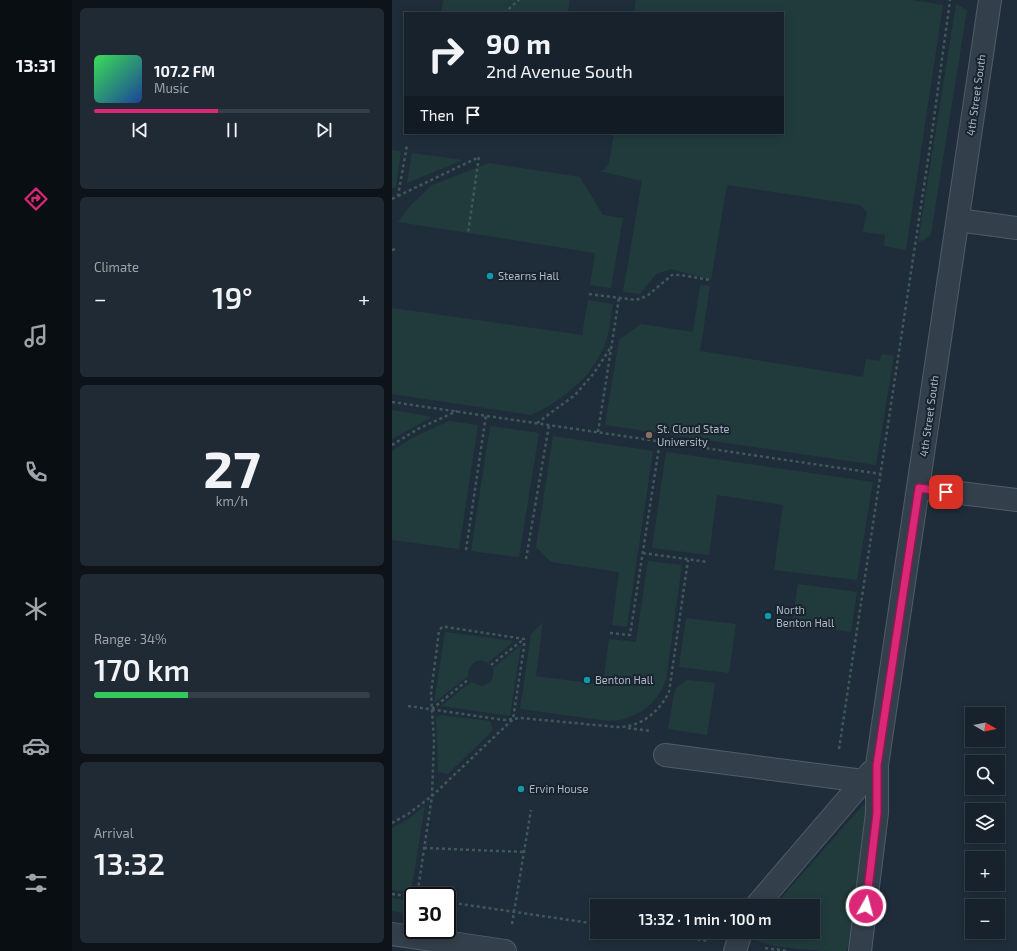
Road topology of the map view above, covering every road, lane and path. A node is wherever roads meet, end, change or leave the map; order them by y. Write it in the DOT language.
graph roads {
  1 [pos="519,0"];
  2 [pos="950,0"];
  3 [pos="990,0"];
  4 [pos="505,12"];
  5 [pos="407,145"];
  6 [pos="398,196"];
  7 [pos="392,199"];
  8 [pos="958,220"];
  9 [pos="1017,228"];
  10 [pos="468,233"];
  11 [pos="711,280"];
  12 [pos="589,294"];
  13 [pos="619,298"];
  14 [pos="612,345"];
  15 [pos="392,402"];
  16 [pos="457,411"];
  17 [pos="486,415"];
  18 [pos="537,423"];
  19 [pos="549,425"];
  20 [pos="598,432"];
  21 [pos="660,441"];
  22 [pos="392,445"];
  23 [pos="880,474"];
  24 [pos="919,488"];
  25 [pos="1017,500"];
  26 [pos="466,550"];
  27 [pos="643,553"];
  28 [pos="526,559"];
  29 [pos="688,560"];
  30 [pos="708,562"];
  31 [pos="610,633"];
  32 [pos="524,639"];
  33 [pos="491,666"];
  34 [pos="469,679"];
  35 [pos="408,706"];
  36 [pos="431,709"];
  37 [pos="513,719"];
  38 [pos="838,754"];
  39 [pos="665,755"];
  40 [pos="877,765"];
  41 [pos="863,781"];
  42 [pos="432,796"];
  43 [pos="531,810"];
  44 [pos="392,823"];
  45 [pos="424,848"];
  46 [pos="524,852"];
  47 [pos="418,887"];
  48 [pos="392,894"];
  49 [pos="404,896"];
  50 [pos="762,899"];
  51 [pos="456,903"];
  52 [pos="514,912"];
  53 [pos="590,923"];
  54 [pos="511,928"];
  55 [pos="392,934"];
  56 [pos="697,939"];
  57 [pos="739,939"];
  58 [pos="711,941"];
  59 [pos="765,948"];
  60 [pos="505,951"];
  61 [pos="735,951"];
  62 [pos="788,951"];
  63 [pos="860,951"];
  1 -- 4 [label="path"];
  2 -- 23 [label="path"];
  3 -- 8 [label="street, 4th Street South"];
  5 -- 6 [label="path"];
  6 -- 7 [label="path"];
  6 -- 10 [label="path"];
  8 -- 9 [label="street"];
  8 -- 24 [label="street, 4th Street South"];
  11 -- 13 [label="path"];
  12 -- 13 [label="path"];
  13 -- 14 [label="path"];
  14 -- 18 [label="path"];
  14 -- 20 [label="path"];
  15 -- 16 [label="path"];
  16 -- 17 [label="path"];
  16 -- 22 [label="path"];
  17 -- 18 [label="path"];
  17 -- 26 [label="path"];
  18 -- 19 [label="path"];
  19 -- 20 [label="path"];
  19 -- 28 [label="path"];
  20 -- 21 [label="path"];
  21 -- 23 [label="path"];
  21 -- 27 [label="path"];
  23 -- 38 [label="path"];
  24 -- 25 [label="street"];
  24 -- 40 [label="street, 4th Street South"];
  27 -- 29 [label="path"];
  27 -- 31 [label="path"];
  29 -- 30 [label="path"];
  29 -- 37 [label="path"];
  32 -- 33 [label="path"];
  32 -- 36 [label="path"];
  32 -- 37 [label="path"];
  34 -- 36 [label="path"];
  35 -- 36 [label="path"];
  36 -- 37 [label="path"];
  36 -- 42 [label="path"];
  37 -- 42 [label="path"];
  39 -- 41 [label="street"];
  40 -- 41 [label="street"];
  40 -- 63 [label="street, 4th Street South"];
  41 -- 50 [label="street"];
  42 -- 44 [label="path"];
  42 -- 45 [label="path"];
  43 -- 46 [label="path"];
  45 -- 46 [label="path"];
  45 -- 47 [label="path"];
  46 -- 52 [label="path"];
  48 -- 49 [label="path"];
  51 -- 52 [label="path"];
  52 -- 53 [label="path"];
  52 -- 54 [label="path"];
  55 -- 60 [label="street"];
  56 -- 58 [label="path"];
  57 -- 61 [label="street"];
  59 -- 62 [label="path"];
}
